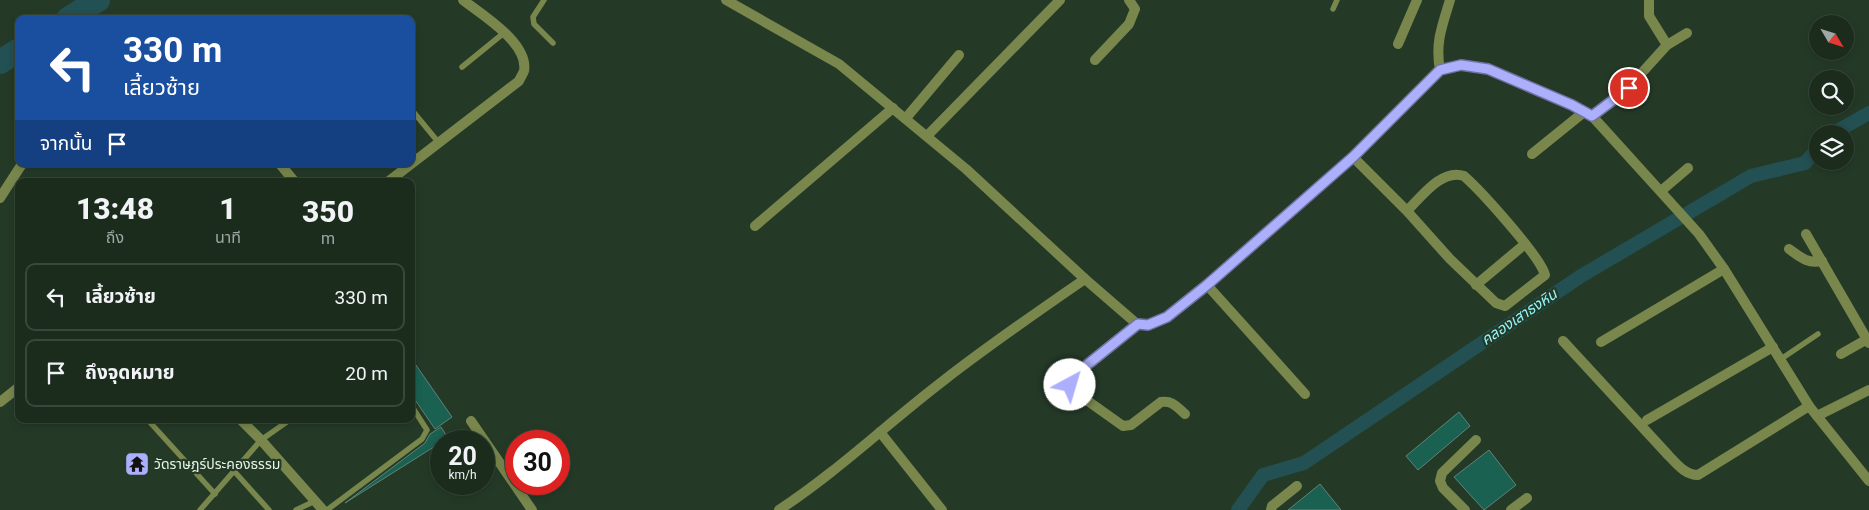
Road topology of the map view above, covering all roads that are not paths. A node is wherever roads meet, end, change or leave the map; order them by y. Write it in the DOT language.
graph roads {
  1 [pos="463,0"];
  2 [pos="544,0"];
  3 [pos="726,0"];
  4 [pos="1060,0"];
  5 [pos="1128,0"];
  6 [pos="1337,0"];
  7 [pos="1417,0"];
  8 [pos="1450,0"];
  9 [pos="1649,0"];
  10 [pos="1333,9"];
  11 [pos="504,32"];
  12 [pos="1687,33"];
  13 [pos="553,43"];
  14 [pos="1398,44"];
  15 [pos="1667,45"];
  16 [pos="959,55"];
  17 [pos="1095,60"];
  18 [pos="462,68"];
  19 [pos="1440,70"];
  20 [pos="893,108"];
  21 [pos="415,114"];
  22 [pos="1588,114"];
  23 [pos="906,118"];
  24 [pos="927,136"];
  25 [pos="439,143"];
  26 [pos="1532,154"];
  27 [pos="1353,157"];
  28 [pos="415,161"];
  29 [pos="20,167"];
  30 [pos="282,167"];
  31 [pos="407,167"];
  32 [pos="1688,168"];
  33 [pos="292,178"];
  34 [pos="393,178"];
  35 [pos="1661,191"];
  36 [pos="0,198"];
  37 [pos="1407,211"];
  38 [pos="755,226"];
  39 [pos="1806,234"];
  40 [pos="1525,244"];
  41 [pos="1788,249"];
  42 [pos="1822,261"];
  43 [pos="1724,269"];
  44 [pos="1085,279"];
  45 [pos="1207,285"];
  46 [pos="1476,285"];
  47 [pos="1138,324"];
  48 [pos="1818,334"];
  49 [pos="1868,340"];
  50 [pos="1563,341"];
  51 [pos="1601,342"];
  52 [pos="1773,347"];
  53 [pos="1841,354"];
  54 [pos="1781,359"];
  55 [pos="15,390"];
  56 [pos="1869,390"];
  57 [pos="1305,394"];
  58 [pos="0,402"];
  59 [pos="1809,406"];
  60 [pos="415,411"];
  61 [pos="1185,414"];
  62 [pos="1817,416"];
  63 [pos="1647,420"];
  64 [pos="471,421"];
  65 [pos="150,423"];
  66 [pos="244,423"];
  67 [pos="285,423"];
  68 [pos="880,432"];
  69 [pos="261,440"];
  70 [pos="1476,440"];
  71 [pos="234,471"];
  72 [pos="1869,481"];
  73 [pos="1297,486"];
  74 [pos="215,494"];
  75 [pos="1527,498"];
  76 [pos="316,501"];
  77 [pos="200,510"];
  78 [pos="269,510"];
  79 [pos="296,510"];
  80 [pos="323,510"];
  81 [pos="327,510"];
  82 [pos="532,510"];
  83 [pos="779,510"];
  84 [pos="942,510"];
  85 [pos="1271,510"];
  86 [pos="1465,510"];
  87 [pos="1511,510"];
  1 -- 11 [label="street"];
  2 -- 13 [label="lane"];
  3 -- 20 [label="street"];
  4 -- 24 [label="street"];
  5 -- 17 [label="street"];
  6 -- 10 [label="lane"];
  7 -- 14 [label="street"];
  8 -- 19 [label="street"];
  9 -- 15 [label="street"];
  11 -- 18 [label="lane"];
  11 -- 25 [label="street"];
  12 -- 15 [label="street"];
  15 -- 22 [label="street"];
  16 -- 23 [label="street"];
  19 -- 22 [label="street"];
  19 -- 27 [label="street"];
  20 -- 23 [label="street"];
  20 -- 38 [label="street"];
  21 -- 25 [label="lane"];
  22 -- 26 [label="street"];
  22 -- 35 [label="street"];
  23 -- 24 [label="street"];
  24 -- 44 [label="street"];
  25 -- 28 [label="street"];
  27 -- 37 [label="street"];
  27 -- 45 [label="street"];
  29 -- 36 [label="street"];
  30 -- 33 [label="street"];
  31 -- 34 [label="street"];
  32 -- 35 [label="street"];
  35 -- 43 [label="street"];
  37 -- 40 [label="street"];
  37 -- 46 [label="street"];
  39 -- 42 [label="street"];
  40 -- 46 [label="street"];
  40 -- 46 [label="street"];
  41 -- 42 [label="street"];
  42 -- 49 [label="street"];
  43 -- 51 [label="street"];
  43 -- 52 [label="street"];
  44 -- 47 [label="street"];
  44 -- 68 [label="street"];
  45 -- 47 [label="street"];
  45 -- 57 [label="street"];
  47 -- 61 [label="street"];
  48 -- 54 [label="lane"];
  49 -- 53 [label="street"];
  50 -- 59 [label="street"];
  52 -- 54 [label="street"];
  52 -- 63 [label="street"];
  54 -- 59 [label="street"];
  55 -- 58 [label="street"];
  56 -- 62 [label="street"];
  59 -- 62 [label="street"];
  60 -- 81 [label="lane"];
  62 -- 72 [label="street"];
  64 -- 82 [label="street"];
  65 -- 74 [label="lane"];
  66 -- 69 [label="street"];
  67 -- 69 [label="lane"];
  68 -- 83 [label="street"];
  68 -- 84 [label="street"];
  69 -- 71 [label="lane"];
  69 -- 76 [label="street"];
  70 -- 86 [label="street"];
  71 -- 74 [label="lane"];
  71 -- 78 [label="lane"];
  73 -- 85 [label="street"];
  74 -- 77 [label="lane"];
  75 -- 87 [label="street"];
  76 -- 79 [label="lane"];
  76 -- 80 [label="street"];
}
